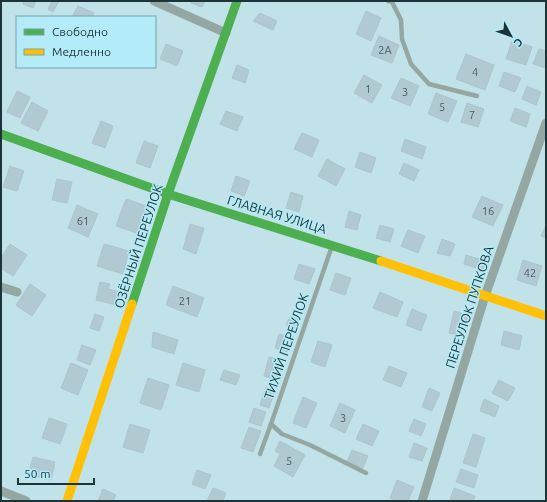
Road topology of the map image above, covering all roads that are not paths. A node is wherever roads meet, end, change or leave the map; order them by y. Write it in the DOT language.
graph roads {
  1 [pos="154,1"];
  2 [pos="237,1"];
  3 [pos="388,1"];
  4 [pos="226,33"];
  5 [pos="477,96"];
  6 [pos="546,123"];
  7 [pos="1,134"];
  8 [pos="168,194"];
  9 [pos="332,244"];
  10 [pos="1,287"];
  11 [pos="17,292"];
  12 [pos="485,296"];
  13 [pos="546,316"];
  14 [pos="271,424"];
  15 [pos="260,454"];
  16 [pos="366,473"];
  17 [pos="1,491"];
  18 [pos="26,501"];
  19 [pos="67,501"];
  20 [pos="422,501"];
  1 -- 4 [label="street"];
  2 -- 4 [label="street, ОЗЁРНЫЙ ПЕРЕУЛОК"];
  3 -- 5 [label="lane"];
  4 -- 8 [label="street, ОЗЁРНЫЙ ПЕРЕУЛОК"];
  6 -- 12 [label="street, ПЕРЕУЛОК ПУПКОВА"];
  7 -- 8 [label="street, ГЛАВНАЯ УЛИЦА"];
  8 -- 9 [label="street, ГЛАВНАЯ УЛИЦА"];
  8 -- 19 [label="street, ОЗЁРНЫЙ ПЕРЕУЛОК"];
  9 -- 12 [label="street, ГЛАВНАЯ УЛИЦА"];
  9 -- 14 [label="lane, ТИХИЙ ПЕРЕУЛОК"];
  10 -- 11 [label="street"];
  12 -- 13 [label="street, ГЛАВНАЯ УЛИЦА"];
  12 -- 20 [label="street, ПЕРЕУЛОК ПУПКОВА"];
  14 -- 15 [label="lane, ТИХИЙ ПЕРЕУЛОК"];
  14 -- 16 [label="lane"];
  17 -- 18 [label="street"];
}
